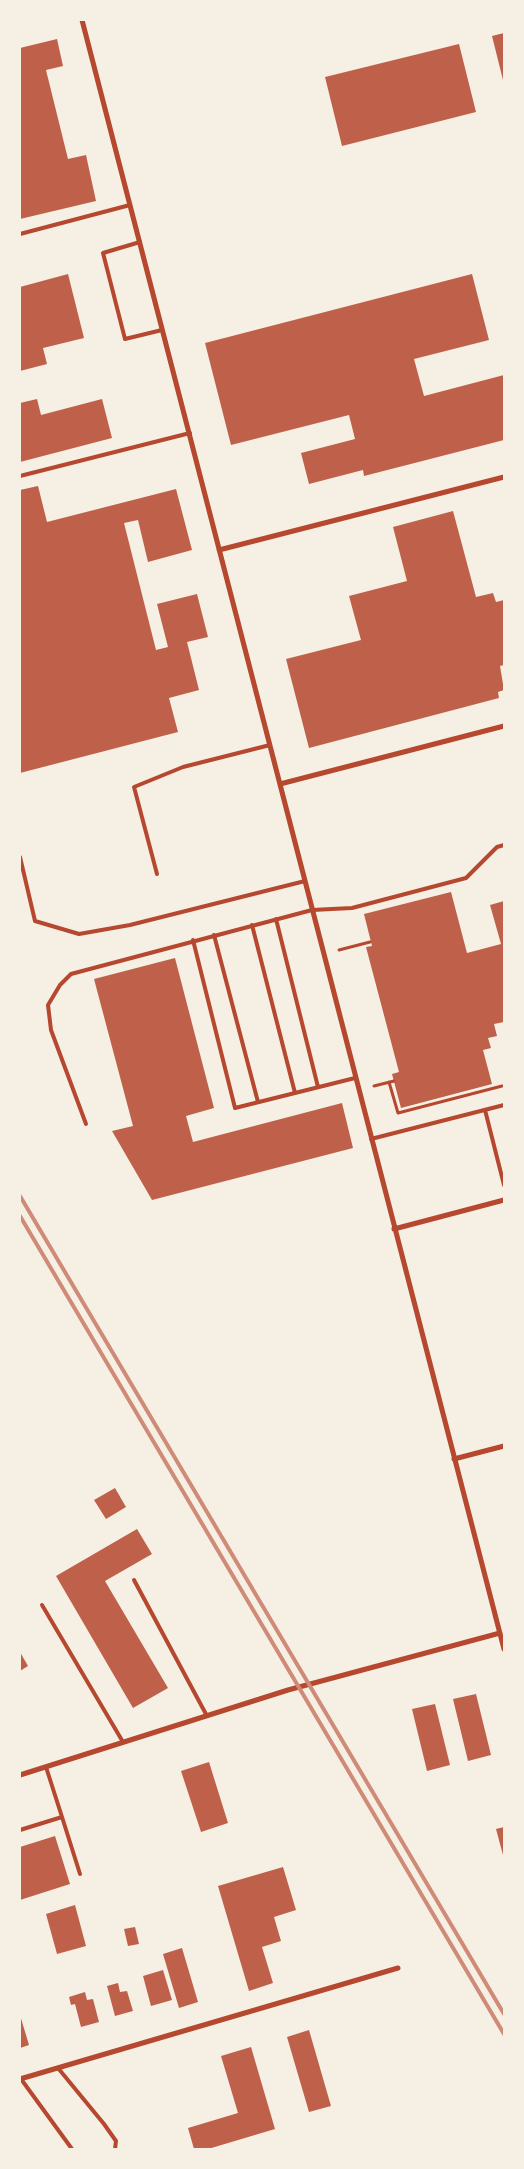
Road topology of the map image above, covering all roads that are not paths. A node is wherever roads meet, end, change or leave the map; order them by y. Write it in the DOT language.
graph roads {
  1 [pos="82,20"];
  2 [pos="130,205"];
  3 [pos="20,234"];
  4 [pos="140,242"];
  5 [pos="162,330"];
  6 [pos="190,433"];
  7 [pos="20,476"];
  8 [pos="504,477"];
  9 [pos="219,550"];
  10 [pos="504,726"];
  11 [pos="270,745"];
  12 [pos="280,784"];
  13 [pos="504,845"];
  14 [pos="20,857"];
  15 [pos="157,874"];
  16 [pos="305,881"];
  17 [pos="312,910"];
  18 [pos="276,919"];
  19 [pos="252,925"];
  20 [pos="214,935"];
  21 [pos="193,940"];
  22 [pos="356,1078"];
  23 [pos="318,1087"];
  24 [pos="295,1093"];
  25 [pos="258,1102"];
  26 [pos="504,1105"];
  27 [pos="485,1110"];
  28 [pos="86,1124"];
  29 [pos="371,1139"];
  30 [pos="504,1185"];
  31 [pos="504,1200"];
  32 [pos="394,1229"];
  33 [pos="504,1446"];
  34 [pos="454,1459"];
  35 [pos="134,1580"];
  36 [pos="42,1605"];
  37 [pos="500,1633"];
  38 [pos="504,1649"];
  39 [pos="207,1716"];
  40 [pos="123,1742"];
  41 [pos="46,1767"];
  42 [pos="20,1775"];
  43 [pos="62,1817"];
  44 [pos="20,1830"];
  45 [pos="80,1874"];
  46 [pos="398,1968"];
  47 [pos="58,2068"];
  48 [pos="21,2079"];
  49 [pos="72,2149"];
  50 [pos="115,2149"];
  1 -- 2 [label="street"];
  2 -- 3 [label="lane"];
  2 -- 4 [label="street"];
  4 -- 5 [label="street"];
  4 -- 5 [label="lane"];
  5 -- 6 [label="street"];
  6 -- 7 [label="lane"];
  6 -- 9 [label="street"];
  8 -- 9 [label="street"];
  9 -- 11 [label="street"];
  10 -- 12 [label="street"];
  11 -- 12 [label="street"];
  11 -- 15 [label="lane"];
  12 -- 16 [label="street"];
  13 -- 17 [label="lane"];
  14 -- 16 [label="lane"];
  16 -- 17 [label="street"];
  17 -- 18 [label="lane"];
  17 -- 22 [label="street"];
  18 -- 19 [label="lane"];
  18 -- 23 [label="lane"];
  19 -- 20 [label="lane"];
  19 -- 24 [label="lane"];
  20 -- 21 [label="lane"];
  20 -- 25 [label="lane"];
  21 -- 25 [label="lane"];
  21 -- 28 [label="lane"];
  22 -- 23 [label="lane"];
  22 -- 29 [label="street"];
  23 -- 24 [label="lane"];
  24 -- 25 [label="lane"];
  26 -- 27 [label="lane"];
  27 -- 29 [label="lane"];
  27 -- 30 [label="lane"];
  29 -- 32 [label="street"];
  31 -- 32 [label="street"];
  32 -- 34 [label="street"];
  33 -- 34 [label="street"];
  34 -- 37 [label="street"];
  35 -- 39 [label="lane"];
  36 -- 40 [label="lane"];
  37 -- 38 [label="street"];
  37 -- 39 [label="street"];
  39 -- 40 [label="street"];
  40 -- 41 [label="street"];
  41 -- 42 [label="street"];
  41 -- 43 [label="lane"];
  43 -- 44 [label="lane"];
  43 -- 45 [label="lane"];
  46 -- 47 [label="street"];
  47 -- 48 [label="street"];
  47 -- 50 [label="lane"];
  48 -- 49 [label="lane"];
}
